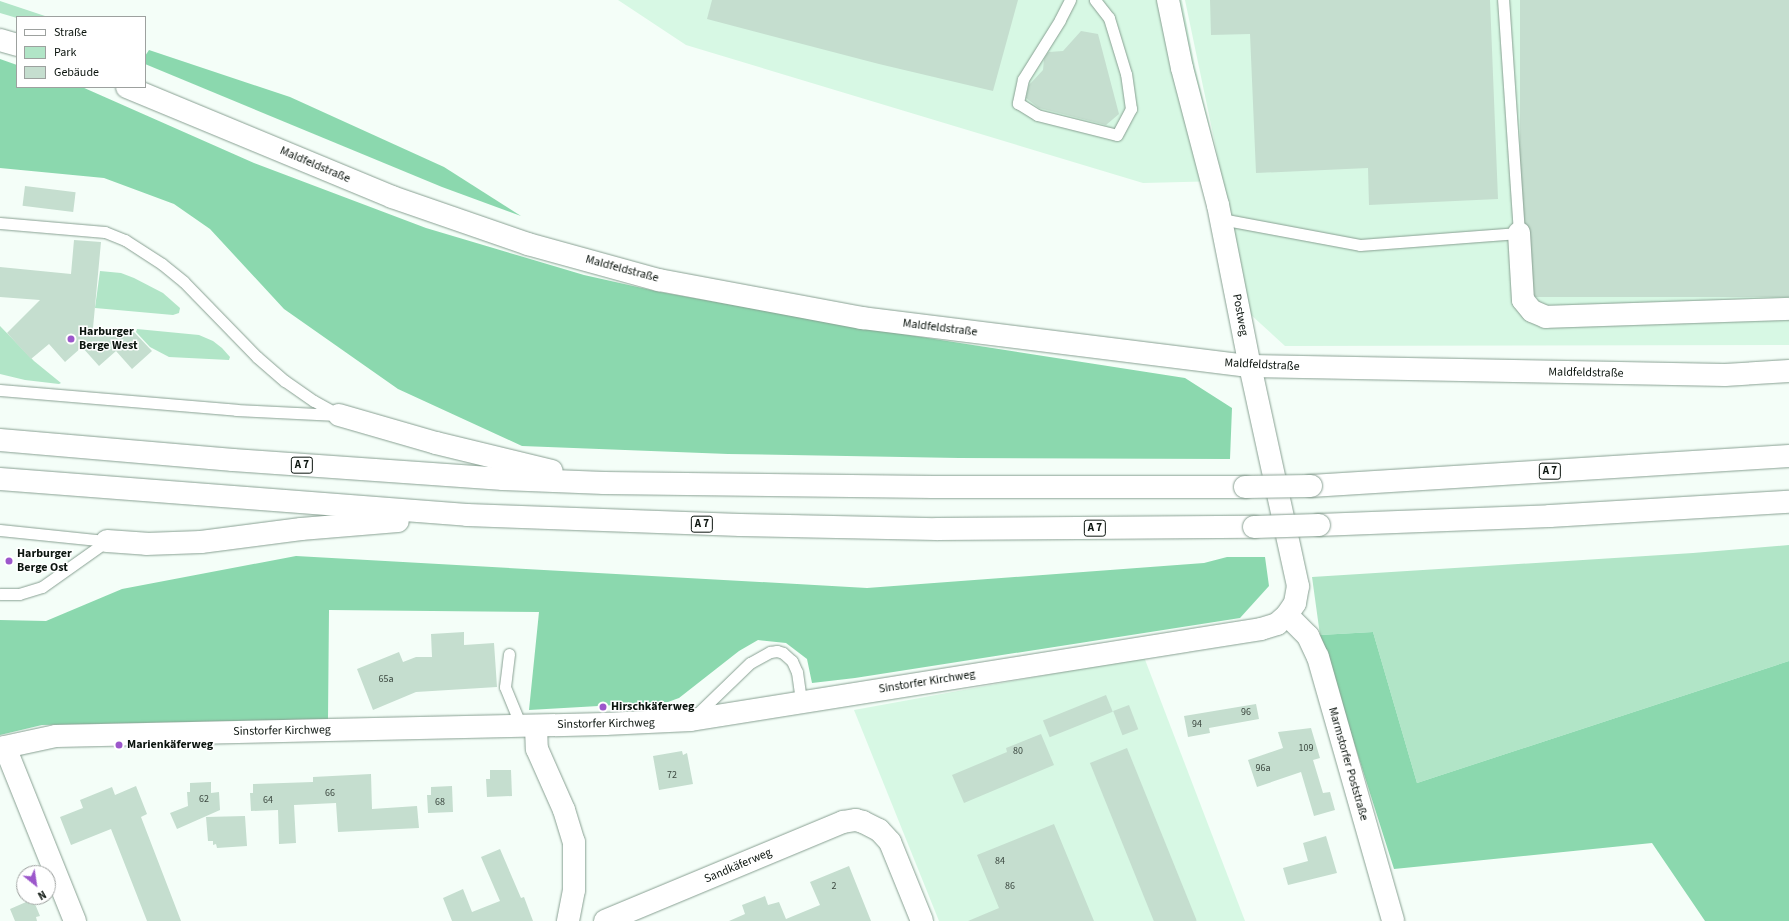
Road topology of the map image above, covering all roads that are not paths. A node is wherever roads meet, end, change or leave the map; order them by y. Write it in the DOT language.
graph roads {
  1 [pos="1070,0"];
  2 [pos="1095,0"];
  3 [pos="1168,0"];
  4 [pos="1503,0"];
  5 [pos="0,40"];
  6 [pos="16,45"];
  7 [pos="129,88"];
  8 [pos="1221,219"];
  9 [pos="0,223"];
  10 [pos="1519,233"];
  11 [pos="1789,309"];
  12 [pos="1250,366"];
  13 [pos="1789,371"];
  14 [pos="0,390"];
  15 [pos="339,415"];
  16 [pos="0,440"];
  17 [pos="1789,456"];
  18 [pos="0,479"];
  19 [pos="604,483"];
  20 [pos="1789,502"];
  21 [pos="467,515"];
  22 [pos="0,530"];
  23 [pos="107,541"];
  24 [pos="0,594"];
  25 [pos="1282,620"];
  26 [pos="509,654"];
  27 [pos="801,702"];
  28 [pos="691,720"];
  29 [pos="528,726"];
  30 [pos="2,747"];
  31 [pos="75,921"];
  32 [pos="568,921"];
  33 [pos="606,921"];
  34 [pos="922,921"];
  35 [pos="1393,921"];
  1 -- 2 [label="lane"];
  3 -- 8 [label="main road, Postweg"];
  4 -- 10 [label="lane"];
  5 -- 6 [label="main road"];
  7 -- 12 [label="main road, Maldfeldstraße"];
  8 -- 10 [label="lane"];
  8 -- 12 [label="main road, Postweg"];
  9 -- 15 [label="lane"];
  10 -- 11 [label="main road"];
  12 -- 13 [label="main road, Maldfeldstraße"];
  12 -- 25 [label="main road, Postweg"];
  14 -- 15 [label="lane"];
  15 -- 19 [label="main road"];
  16 -- 19 [label="main road, A 7"];
  17 -- 19 [label="main road, A 7, bridge"];
  18 -- 21 [label="main road, A 7"];
  20 -- 21 [label="main road, A 7, bridge"];
  21 -- 23 [label="main road"];
  22 -- 23 [label="lane"];
  23 -- 24 [label="lane"];
  25 -- 27 [label="main road, Sinstorfer Kirchweg"];
  25 -- 35 [label="main road, Marmstorfer Poststraße"];
  26 -- 29 [label="lane"];
  27 -- 28 [label="main road, Sinstorfer Kirchweg"];
  27 -- 28 [label="lane"];
  28 -- 29 [label="main road, Sinstorfer Kirchweg"];
  29 -- 30 [label="main road, Sinstorfer Kirchweg"];
  29 -- 32 [label="main road"];
  30 -- 31 [label="main road"];
  33 -- 34 [label="main road, Sandkäferweg"];
}
